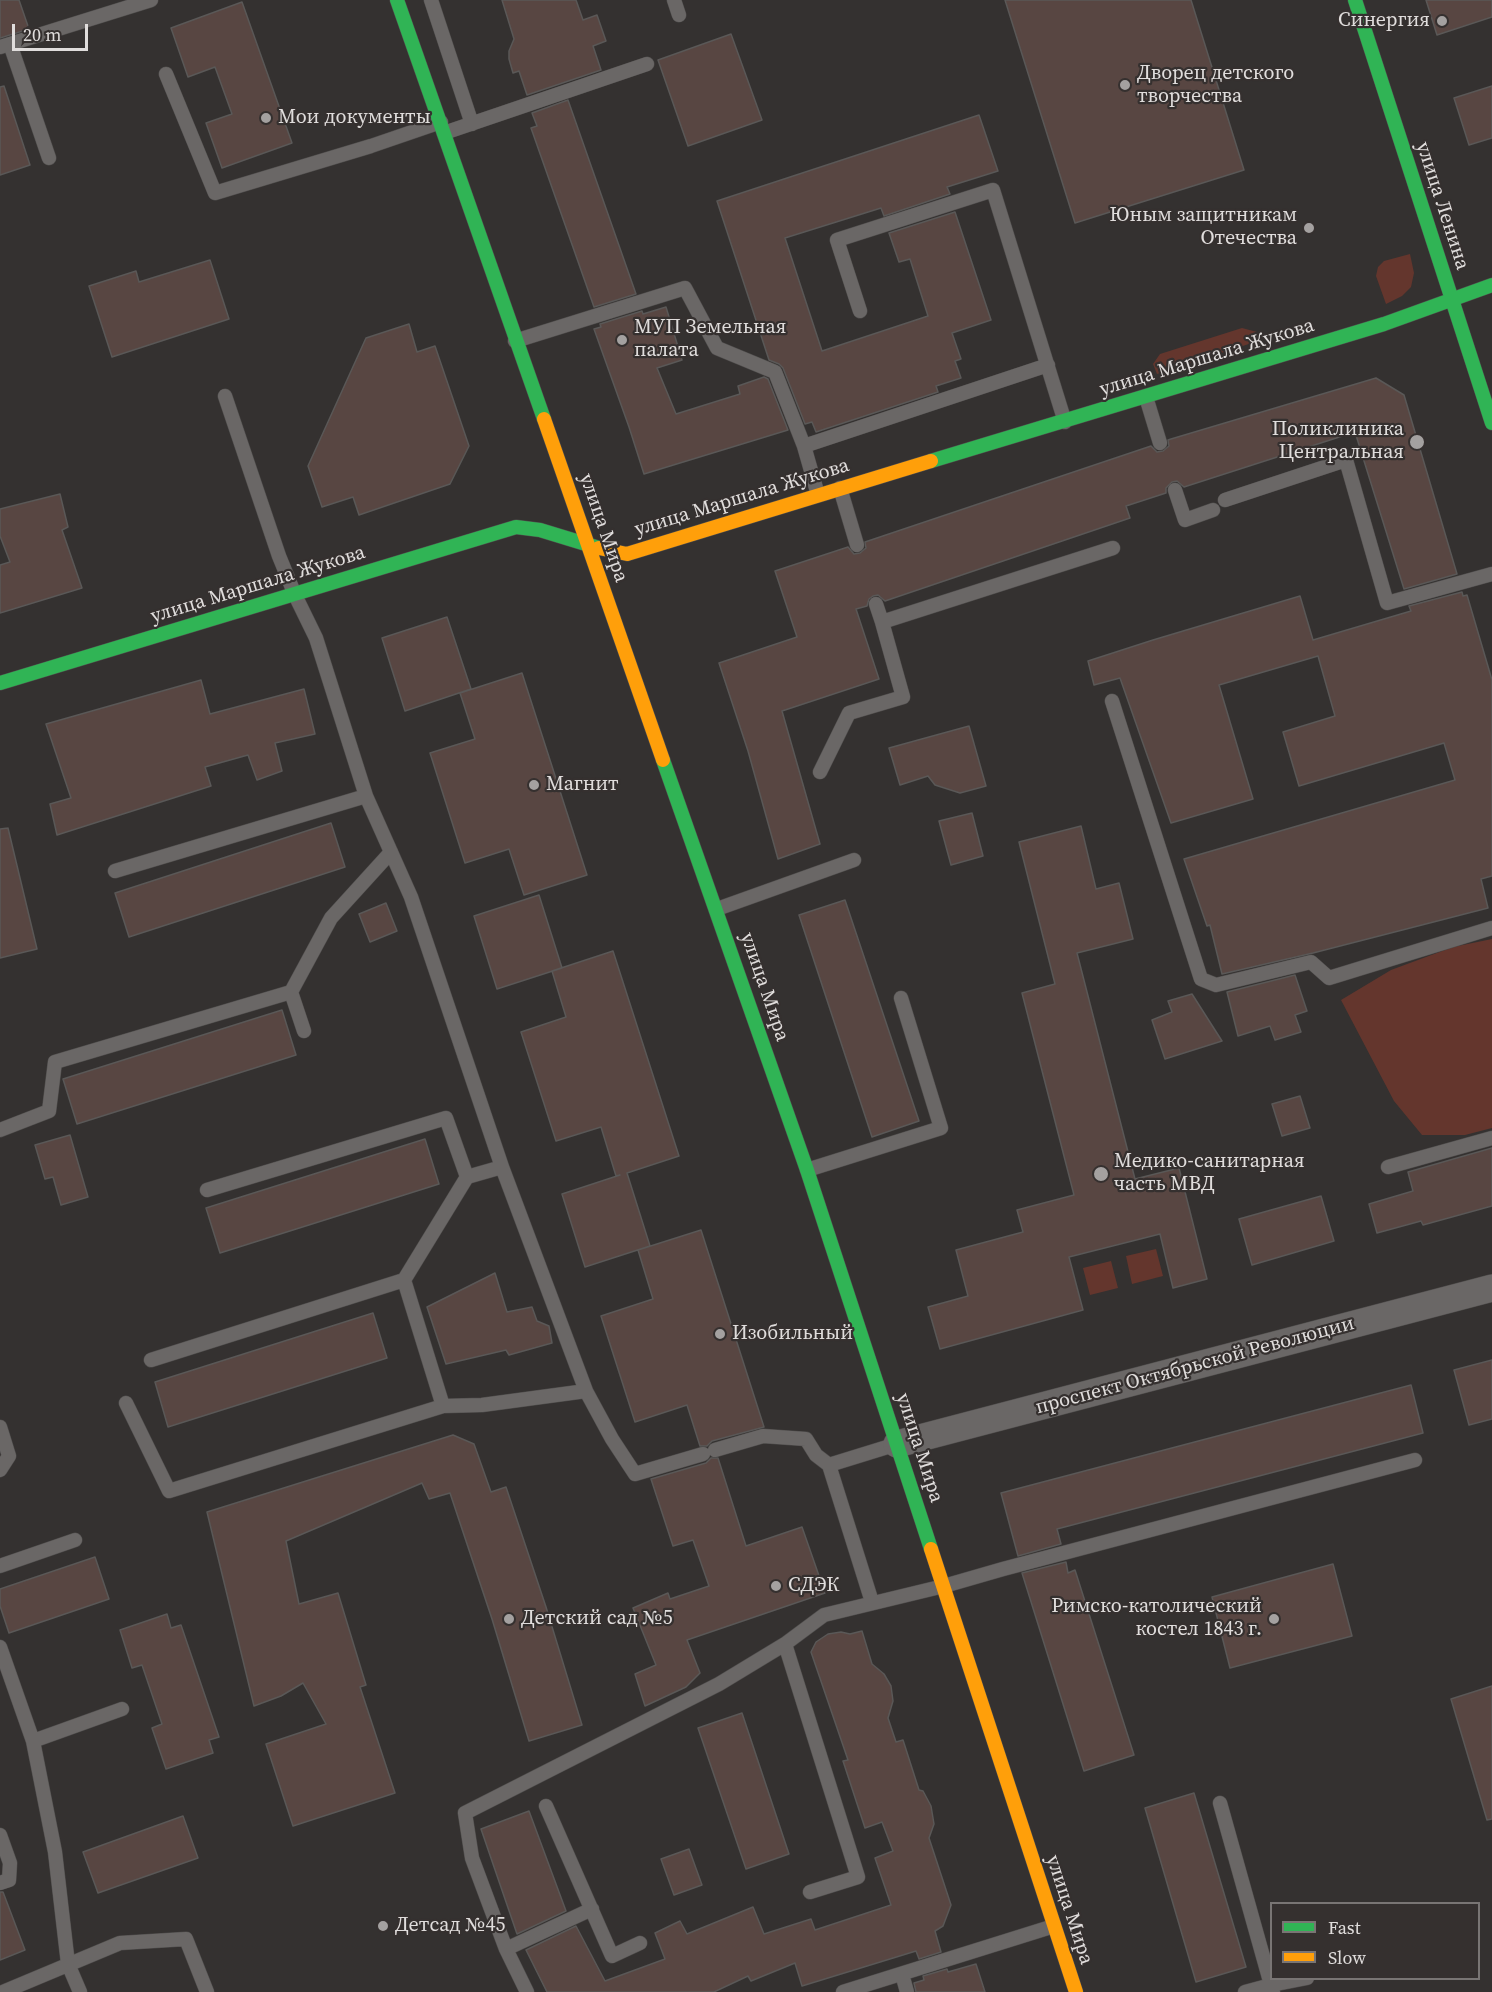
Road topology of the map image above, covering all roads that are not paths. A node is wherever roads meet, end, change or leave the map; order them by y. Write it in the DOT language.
graph roads {
  1 [pos="152,0"];
  2 [pos="397,0"];
  3 [pos="431,0"];
  4 [pos="674,0"];
  5 [pos="1355,0"];
  6 [pos="679,15"];
  7 [pos="5,46"];
  8 [pos="647,64"];
  9 [pos="166,74"];
  10 [pos="472,124"];
  11 [pos="442,128"];
  12 [pos="48,158"];
  13 [pos="1492,285"];
  14 [pos="1452,300"];
  15 [pos="860,311"];
  16 [pos="515,341"];
  17 [pos="1048,365"];
  18 [pos="225,396"];
  19 [pos="1146,397"];
  20 [pos="1065,422"];
  21 [pos="1492,423"];
  22 [pos="1160,443"];
  23 [pos="804,446"];
  24 [pos="840,488"];
  25 [pos="1175,490"];
  26 [pos="818,495"];
  27 [pos="1226,500"];
  28 [pos="1213,510"];
  29 [pos="588,545"];
  30 [pos="857,545"];
  31 [pos="1113,548"];
  32 [pos="1492,574"];
  33 [pos="295,595"];
  34 [pos="876,604"];
  35 [pos="882,622"];
  36 [pos="0,683"];
  37 [pos="1112,700"];
  38 [pos="819,772"];
  39 [pos="366,796"];
  40 [pos="391,852"];
  41 [pos="854,860"];
  42 [pos="115,871"];
  43 [pos="717,909"];
  44 [pos="1492,928"];
  45 [pos="291,992"];
  46 [pos="901,998"];
  47 [pos="304,1031"];
  48 [pos="0,1130"];
  49 [pos="1492,1138"];
  50 [pos="502,1167"];
  51 [pos="1388,1167"];
  52 [pos="807,1170"];
  53 [pos="467,1177"];
  54 [pos="207,1190"];
  55 [pos="404,1280"];
  56 [pos="1492,1288"];
  57 [pos="150,1360"];
  58 [pos="586,1391"];
  59 [pos="126,1403"];
  60 [pos="443,1406"];
  61 [pos="0,1427"];
  62 [pos="897,1444"];
  63 [pos="1415,1460"];
  64 [pos="829,1465"];
  65 [pos="0,1470"];
  66 [pos="75,1540"];
  67 [pos="0,1566"];
  68 [pos="944,1587"];
  69 [pos="872,1602"];
  70 [pos="785,1644"];
  71 [pos="0,1647"];
  72 [pos="122,1709"];
  73 [pos="33,1741"];
  74 [pos="1220,1803"];
  75 [pos="546,1806"];
  76 [pos="0,1835"];
  77 [pos="0,1883"];
  78 [pos="810,1892"];
  79 [pos="592,1909"];
  80 [pos="1054,1926"];
  81 [pos="640,1943"];
  82 [pos="507,1949"];
  83 [pos="68,1964"];
  84 [pos="902,1974"];
  85 [pos="1300,1980"];
  86 [pos="1272,1988"];
  87 [pos="3,1992"];
  88 [pos="80,1992"];
  89 [pos="207,1992"];
  90 [pos="527,1992"];
  91 [pos="843,1992"];
  92 [pos="907,1992"];
  93 [pos="1076,1992"];
  94 [pos="1245,1992"];
  1 -- 7 [label="lane"];
  2 -- 11 [label="main road, улица Мира"];
  3 -- 10 [label="lane"];
  4 -- 6 [label="lane"];
  5 -- 14 [label="main road, улица Ленина"];
  7 -- 12 [label="lane"];
  8 -- 10 [label="lane"];
  9 -- 11 [label="lane"];
  10 -- 11 [label="lane"];
  11 -- 16 [label="main road, улица Мира"];
  13 -- 14 [label="main road, улица Маршала Жукова"];
  14 -- 19 [label="main road, улица Маршала Жукова"];
  14 -- 21 [label="main road, улица Ленина"];
  15 -- 17 [label="lane"];
  16 -- 23 [label="lane"];
  16 -- 29 [label="main road, улица Мира"];
  17 -- 20 [label="lane"];
  17 -- 23 [label="lane"];
  18 -- 33 [label="lane"];
  19 -- 20 [label="main road, улица Маршала Жукова"];
  19 -- 22 [label="lane"];
  20 -- 24 [label="main road, улица Маршала Жукова"];
  23 -- 26 [label="lane"];
  24 -- 26 [label="main road, улица Маршала Жукова"];
  24 -- 30 [label="lane"];
  25 -- 28 [label="lane"];
  26 -- 29 [label="main road, улица Маршала Жукова"];
  27 -- 32 [label="lane"];
  29 -- 33 [label="main road, улица Маршала Жукова"];
  29 -- 43 [label="main road, улица Мира"];
  31 -- 35 [label="lane"];
  33 -- 36 [label="main road, улица Маршала Жукова"];
  33 -- 39 [label="lane"];
  34 -- 35 [label="lane"];
  35 -- 38 [label="lane"];
  37 -- 44 [label="lane"];
  39 -- 40 [label="lane"];
  39 -- 42 [label="lane"];
  40 -- 45 [label="lane"];
  40 -- 50 [label="lane"];
  41 -- 43 [label="lane"];
  43 -- 52 [label="main road, улица Мира"];
  45 -- 47 [label="lane"];
  45 -- 48 [label="lane"];
  46 -- 52 [label="lane"];
  49 -- 51 [label="lane"];
  50 -- 53 [label="lane"];
  50 -- 58 [label="lane"];
  52 -- 62 [label="main road, улица Мира"];
  53 -- 54 [label="lane"];
  53 -- 55 [label="lane"];
  55 -- 57 [label="lane"];
  55 -- 60 [label="lane"];
  56 -- 62 [label="street, проспект Октябрьской Революции"];
  58 -- 60 [label="lane"];
  58 -- 64 [label="lane"];
  59 -- 60 [label="lane"];
  61 -- 65 [label="lane"];
  62 -- 64 [label="lane"];
  62 -- 68 [label="main road, улица Мира"];
  63 -- 68 [label="lane"];
  64 -- 69 [label="lane"];
  66 -- 67 [label="lane"];
  68 -- 69 [label="lane"];
  68 -- 80 [label="main road, улица Мира"];
  69 -- 70 [label="lane"];
  70 -- 78 [label="lane"];
  70 -- 82 [label="lane"];
  71 -- 73 [label="lane"];
  72 -- 73 [label="lane"];
  73 -- 83 [label="lane"];
  74 -- 86 [label="lane"];
  75 -- 79 [label="lane"];
  76 -- 77 [label="lane"];
  79 -- 81 [label="lane"];
  79 -- 82 [label="lane"];
  80 -- 84 [label="lane"];
  80 -- 93 [label="main road, улица Мира"];
  82 -- 90 [label="lane"];
  83 -- 87 [label="lane"];
  83 -- 88 [label="lane"];
  83 -- 89 [label="lane"];
  84 -- 91 [label="lane"];
  84 -- 92 [label="lane"];
  85 -- 86 [label="lane"];
  86 -- 94 [label="lane"];
}
